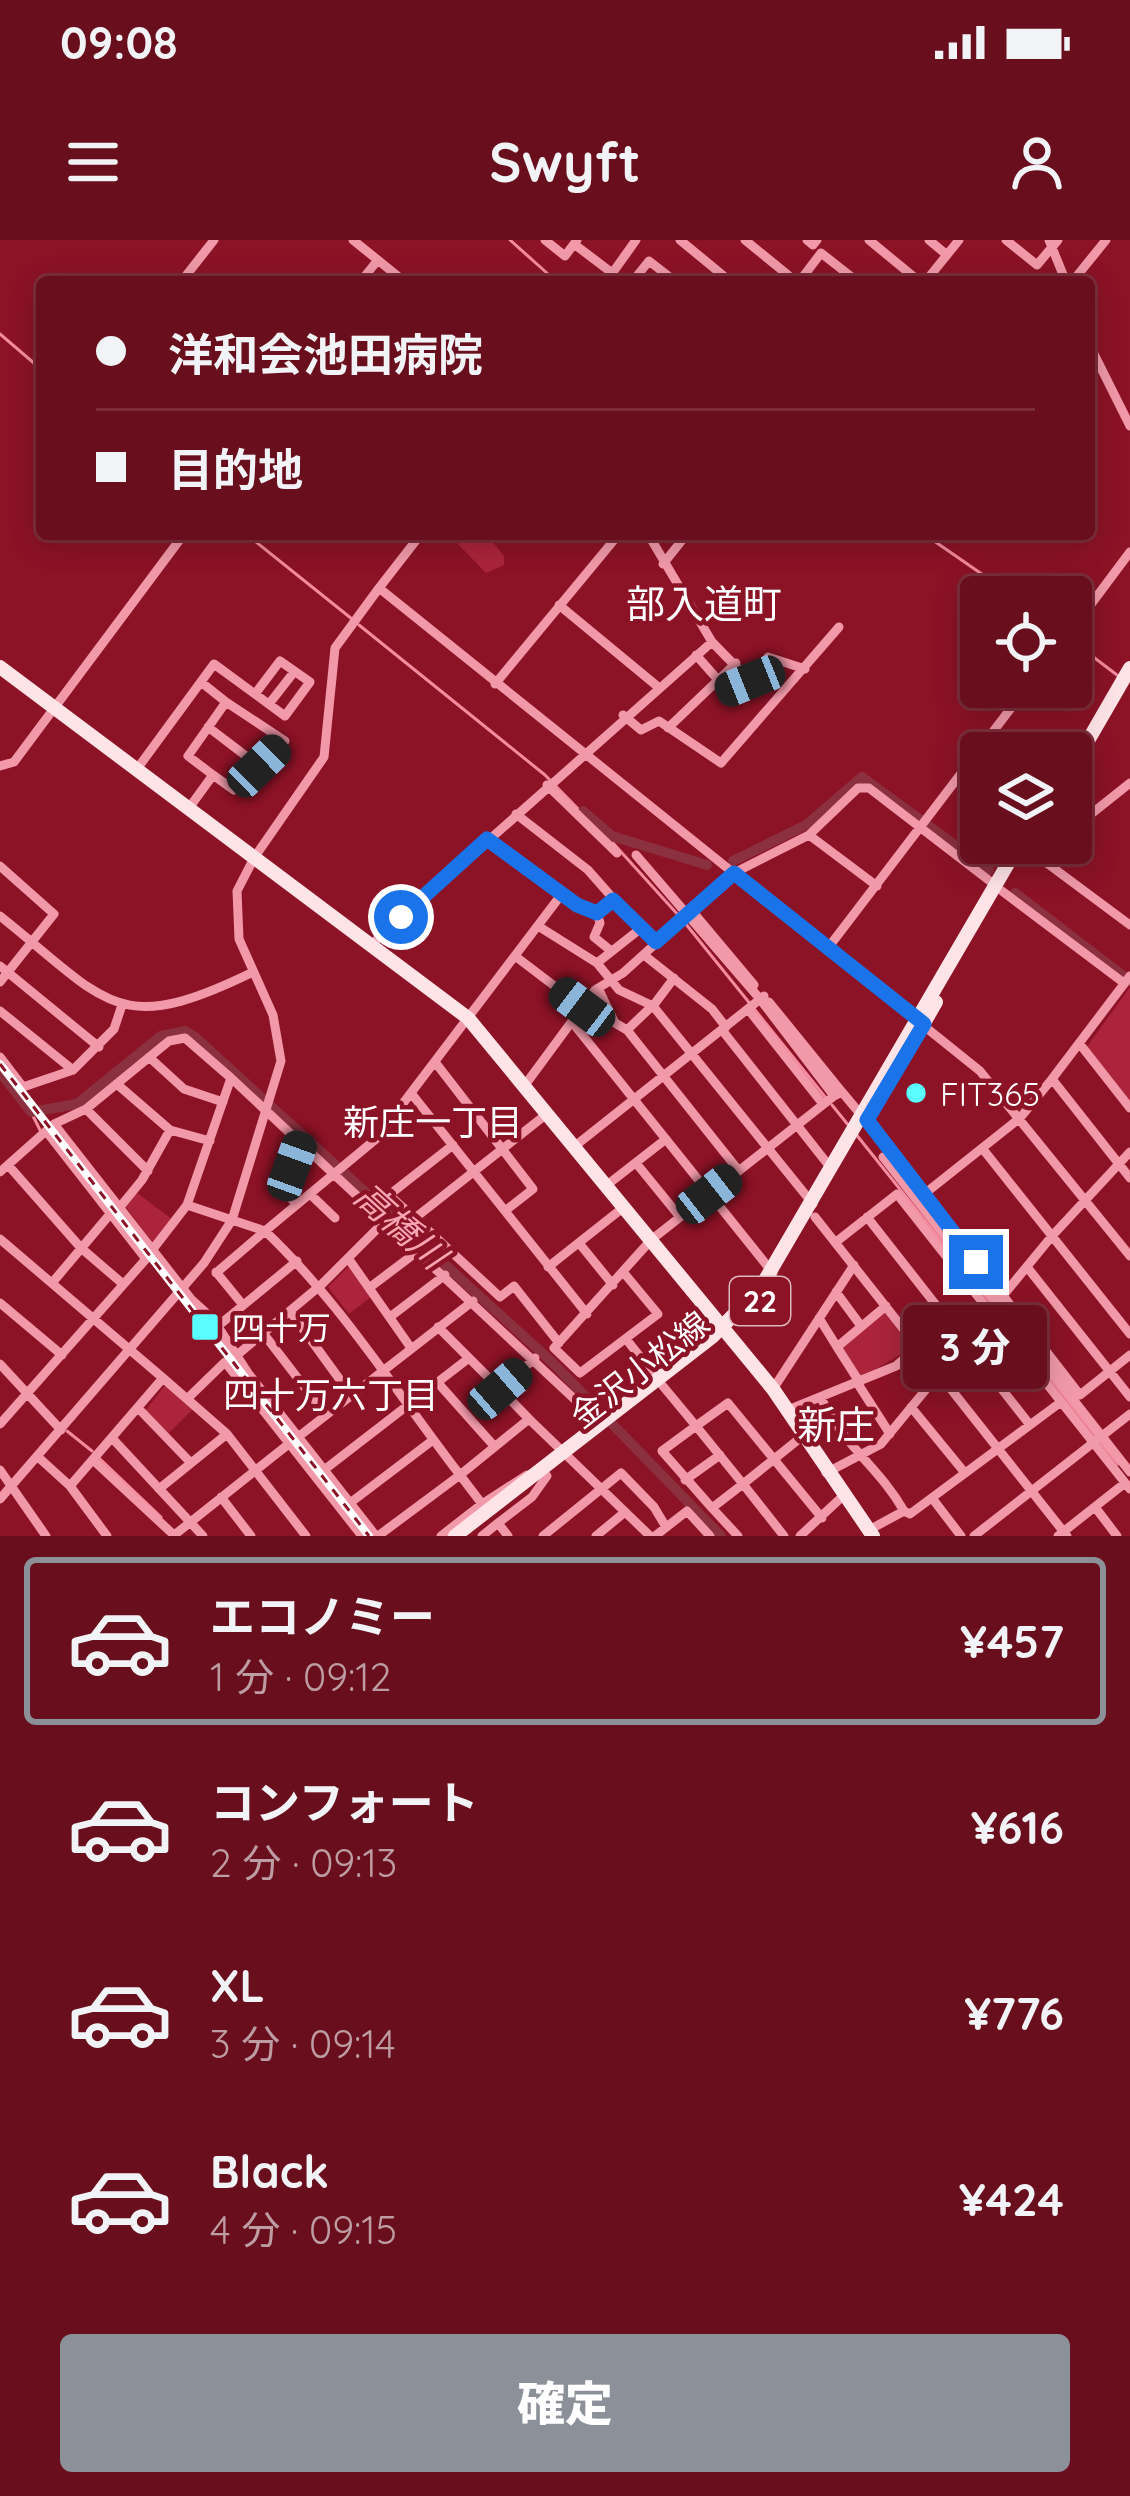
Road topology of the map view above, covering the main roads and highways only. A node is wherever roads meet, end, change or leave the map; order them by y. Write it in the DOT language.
graph roads {
  1 [pos="1130,653"];
  2 [pos="0,667"];
  3 [pos="1123,675"];
  4 [pos="1085,732"];
  5 [pos="1092,732"];
  6 [pos="1014,864"];
  7 [pos="859,1128"];
  8 [pos="814,1210"];
  9 [pos="725,1331"];
  10 [pos="543,1474"];
  11 [pos="871,1533"];
  12 [pos="455,1536"];
  13 [pos="468,1536"];
  1 -- 3 [label="main road"];
  2 -- 9 [label="main road"];
  3 -- 4 [label="main road"];
  3 -- 5 [label="main road"];
  6 -- 7 [label="main road, 金沢小松線 / 22"];
  7 -- 8 [label="main road, 金沢小松線 / 22"];
  7 -- 8 [label="main road, 金沢小松線 / 22"];
  8 -- 9 [label="main road, 金沢小松線 / 22"];
  8 -- 9 [label="main road, 金沢小松線 / 22"];
  9 -- 10 [label="main road, 金沢小松線 / 22"];
  9 -- 11 [label="main road"];
  10 -- 12 [label="main road, 金沢小松線 / 22"];
  10 -- 13 [label="main road, 金沢小松線 / 22"];
}
